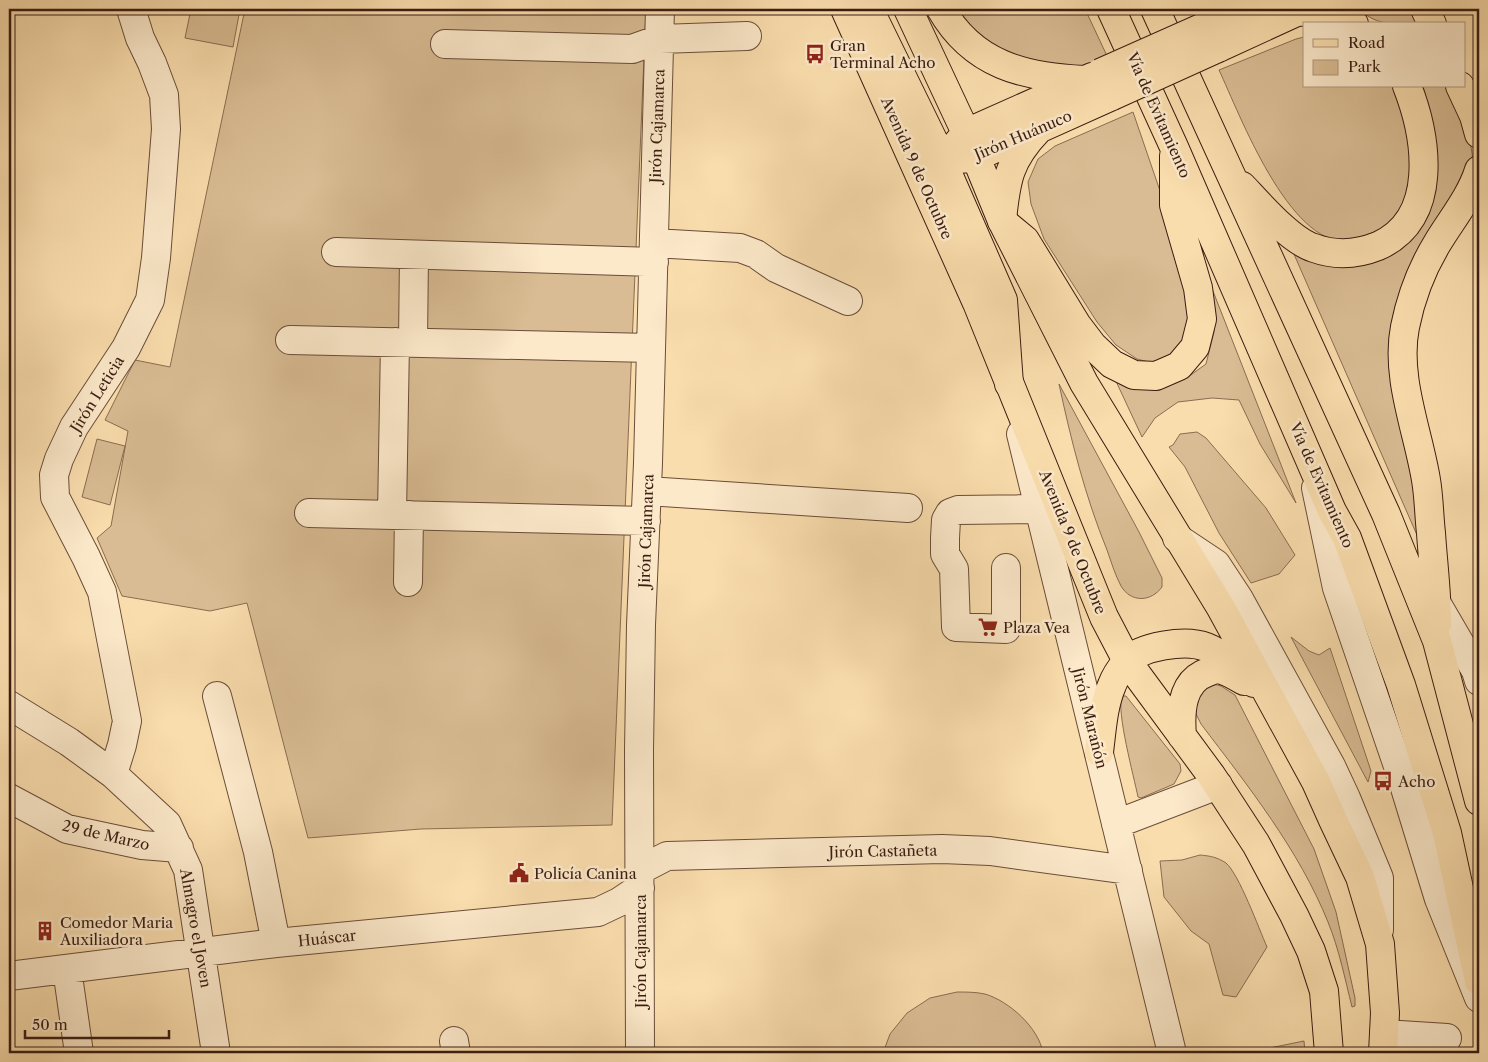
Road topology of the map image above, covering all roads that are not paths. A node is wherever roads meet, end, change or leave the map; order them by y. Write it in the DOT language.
graph roads {
  1 [pos="131,9"];
  2 [pos="660,9"];
  3 [pos="863,9"];
  4 [pos="908,9"];
  5 [pos="941,9"];
  6 [pos="1111,9"];
  7 [pos="1155,9"];
  8 [pos="1244,9"];
  9 [pos="1425,9"];
  10 [pos="1300,10"];
  11 [pos="1349,22"];
  12 [pos="1431,22"];
  13 [pos="747,36"];
  14 [pos="1213,36"];
  15 [pos="660,39"];
  16 [pos="445,44"];
  17 [pos="1099,83"];
  18 [pos="1408,88"];
  19 [pos="1461,88"];
  20 [pos="1040,128"];
  21 [pos="1479,134"];
  22 [pos="971,145"];
  23 [pos="1174,147"];
  24 [pos="942,162"];
  25 [pos="1479,170"];
  26 [pos="1229,172"];
  27 [pos="1002,221"];
  28 [pos="336,252"];
  29 [pos="654,253"];
  30 [pos="414,255"];
  31 [pos="848,301"];
  32 [pos="290,340"];
  33 [pos="404,342"];
  34 [pos="651,348"];
  35 [pos="1009,384"];
  36 [pos="1311,462"];
  37 [pos="647,491"];
  38 [pos="908,508"];
  39 [pos="1039,509"];
  40 [pos="309,513"];
  41 [pos="401,515"];
  42 [pos="646,520"];
  43 [pos="1177,538"];
  44 [pos="1006,568"];
  45 [pos="1412,581"];
  46 [pos="408,582"];
  47 [pos="1437,604"];
  48 [pos="1436,640"];
  49 [pos="1127,660"];
  50 [pos="1479,681"];
  51 [pos="217,696"];
  52 [pos="1268,696"];
  53 [pos="9,705"];
  54 [pos="1182,736"];
  55 [pos="1099,752"];
  56 [pos="113,774"];
  57 [pos="1218,785"];
  58 [pos="9,798"];
  59 [pos="1479,801"];
  60 [pos="1116,824"];
  61 [pos="179,848"];
  62 [pos="1128,870"];
  63 [pos="640,879"];
  64 [pos="276,943"];
  65 [pos="1380,944"];
  66 [pos="200,952"];
  67 [pos="68,969"];
  68 [pos="9,976"];
  69 [pos="1479,980"];
  70 [pos="1479,998"];
  71 [pos="1448,1038"];
  72 [pos="1384,1043"];
  73 [pos="79,1053"];
  74 [pos="216,1053"];
  75 [pos="640,1053"];
  76 [pos="1172,1053"];
  77 [pos="1329,1053"];
  1 -- 56 [label="street, Jirón Leticia"];
  2 -- 15 [label="street, Jirón Cajamarca"];
  3 -- 24 [label="main road"];
  3 -- 35 [label="main road, Avenida 9 de Octubre"];
  4 -- 22 [label="main road"];
  5 -- 17 [label="main road"];
  6 -- 23 [label="main road, Vía de Evitamiento"];
  7 -- 26 [label="main road"];
  8 -- 14 [label="main road, Jirón Huánuco"];
  9 -- 12 [label="main road"];
  10 -- 11 [label="main road"];
  10 -- 14 [label="main road, Jirón Huánuco"];
  13 -- 15 [label="street"];
  14 -- 17 [label="main road, Jirón Huánuco, bridge"];
  15 -- 16 [label="street"];
  15 -- 29 [label="street, Jirón Cajamarca"];
  17 -- 20 [label="main road, Jirón Huánuco"];
  17 -- 22 [label="main road, Jirón Huánuco"];
  18 -- 26 [label="main road"];
  19 -- 21 [label="main road"];
  20 -- 22 [label="main road, Jirón Huánuco"];
  20 -- 27 [label="main road"];
  22 -- 24 [label="main road, Jirón Huánuco"];
  22 -- 27 [label="main road"];
  23 -- 27 [label="main road"];
  23 -- 36 [label="main road, Vía de Evitamiento"];
  24 -- 35 [label="main road"];
  25 -- 47 [label="main road"];
  26 -- 45 [label="main road"];
  27 -- 43 [label="main road"];
  28 -- 30 [label="street"];
  29 -- 30 [label="street"];
  29 -- 31 [label="street"];
  29 -- 34 [label="street, Jirón Cajamarca"];
  30 -- 33 [label="street"];
  32 -- 33 [label="street"];
  33 -- 34 [label="street"];
  33 -- 41 [label="street"];
  34 -- 37 [label="street, Jirón Cajamarca"];
  35 -- 39 [label="street, Jirón Marañón"];
  35 -- 49 [label="main road, Avenida 9 de Octubre"];
  36 -- 69 [label="main road, Vía de Evitamiento"];
  36 -- 70 [label="street"];
  37 -- 38 [label="street"];
  37 -- 42 [label="street, Jirón Cajamarca"];
  39 -- 44 [label="street"];
  39 -- 55 [label="street, Jirón Marañón"];
  40 -- 41 [label="street"];
  41 -- 42 [label="street"];
  41 -- 46 [label="street"];
  42 -- 63 [label="street, Jirón Cajamarca"];
  43 -- 52 [label="main road"];
  43 -- 65 [label="street"];
  45 -- 47 [label="street"];
  45 -- 48 [label="main road"];
  47 -- 48 [label="main road"];
  47 -- 50 [label="street"];
  48 -- 59 [label="main road"];
  49 -- 52 [label="main road"];
  49 -- 54 [label="main road, Avenida 9 de Octubre"];
  49 -- 55 [label="main road"];
  51 -- 64 [label="street"];
  52 -- 54 [label="main road"];
  52 -- 65 [label="main road"];
  53 -- 56 [label="street, Almagro el Joven"];
  54 -- 57 [label="main road, Avenida 9 de Octubre"];
  55 -- 60 [label="street, Jirón Marañón"];
  56 -- 61 [label="street, Almagro el Joven"];
  57 -- 60 [label="street"];
  57 -- 77 [label="main road, Avenida 9 de Octubre"];
  58 -- 61 [label="street, 29 de Marzo"];
  60 -- 62 [label="street, Jirón Marañón"];
  61 -- 66 [label="street, Almagro el Joven"];
  62 -- 63 [label="street, Jirón Castañeta"];
  62 -- 76 [label="street, Jirón Marañón"];
  63 -- 64 [label="street, Huáscar"];
  63 -- 75 [label="street, Jirón Cajamarca"];
  64 -- 66 [label="street, Huáscar"];
  65 -- 72 [label="main road"];
  66 -- 67 [label="street, Huáscar"];
  66 -- 74 [label="street, Almagro el Joven"];
  67 -- 68 [label="street, Huáscar"];
  67 -- 73 [label="street"];
  71 -- 72 [label="street"];
}
